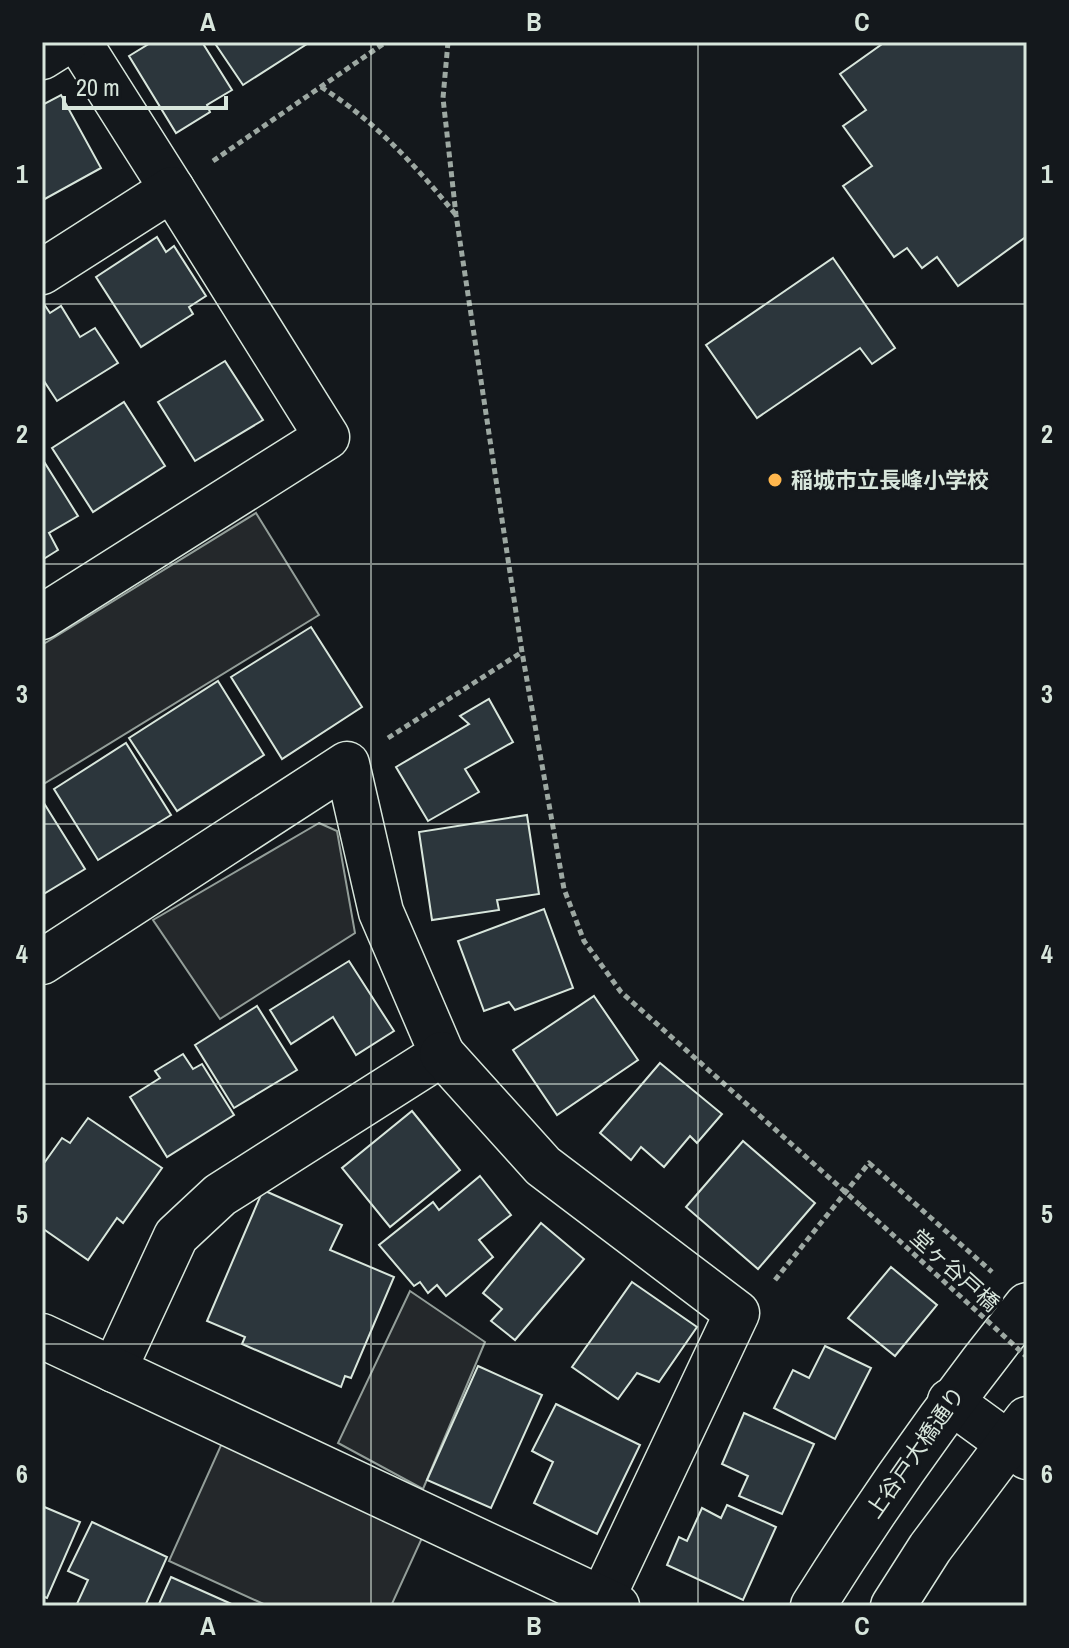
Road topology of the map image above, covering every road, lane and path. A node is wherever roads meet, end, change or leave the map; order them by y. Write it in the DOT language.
graph roads {
  1 [pos="66,42"];
  2 [pos="79,42"];
  3 [pos="386,42"];
  4 [pos="448,42"];
  5 [pos="42,57"];
  6 [pos="321,87"];
  7 [pos="172,189"];
  8 [pos="456,215"];
  9 [pos="42,272"];
  10 [pos="42,617"];
  11 [pos="522,652"];
  12 [pos="347,764"];
  13 [pos="42,962"];
  14 [pos="442,1054"];
  15 [pos="846,1193"];
  16 [pos="772,1283"];
  17 [pos="1015,1293"];
  18 [pos="42,1336"];
  19 [pos="1027,1357"];
  20 [pos="114,1370"];
  21 [pos="950,1401"];
  22 [pos="1020,1440"];
  23 [pos="610,1602"];
  24 [pos="813,1606"];
  25 [pos="893,1606"];
  1 -- 5 [label="street"];
  2 -- 7 [label="street"];
  3 -- 6 [label="path"];
  4 -- 8 [label="path, 堂ヶ谷戸橋"];
  6 -- 7 [label="path"];
  6 -- 8 [label="path"];
  7 -- 9 [label="street"];
  7 -- 10 [label="street"];
  8 -- 11 [label="path, 堂ヶ谷戸橋"];
  11 -- 12 [label="path"];
  11 -- 15 [label="path, 堂ヶ谷戸橋"];
  12 -- 13 [label="street"];
  12 -- 14 [label="street"];
  14 -- 20 [label="street"];
  14 -- 23 [label="street"];
  15 -- 16 [label="path"];
  15 -- 17 [label="path"];
  15 -- 19 [label="path, 堂ヶ谷戸橋, bridge"];
  17 -- 21 [label="street, 上谷戸大橋通り"];
  18 -- 20 [label="street"];
  20 -- 23 [label="street"];
  21 -- 22 [label="street"];
  21 -- 24 [label="street, 上谷戸大橋通り"];
  22 -- 25 [label="street"];
}
